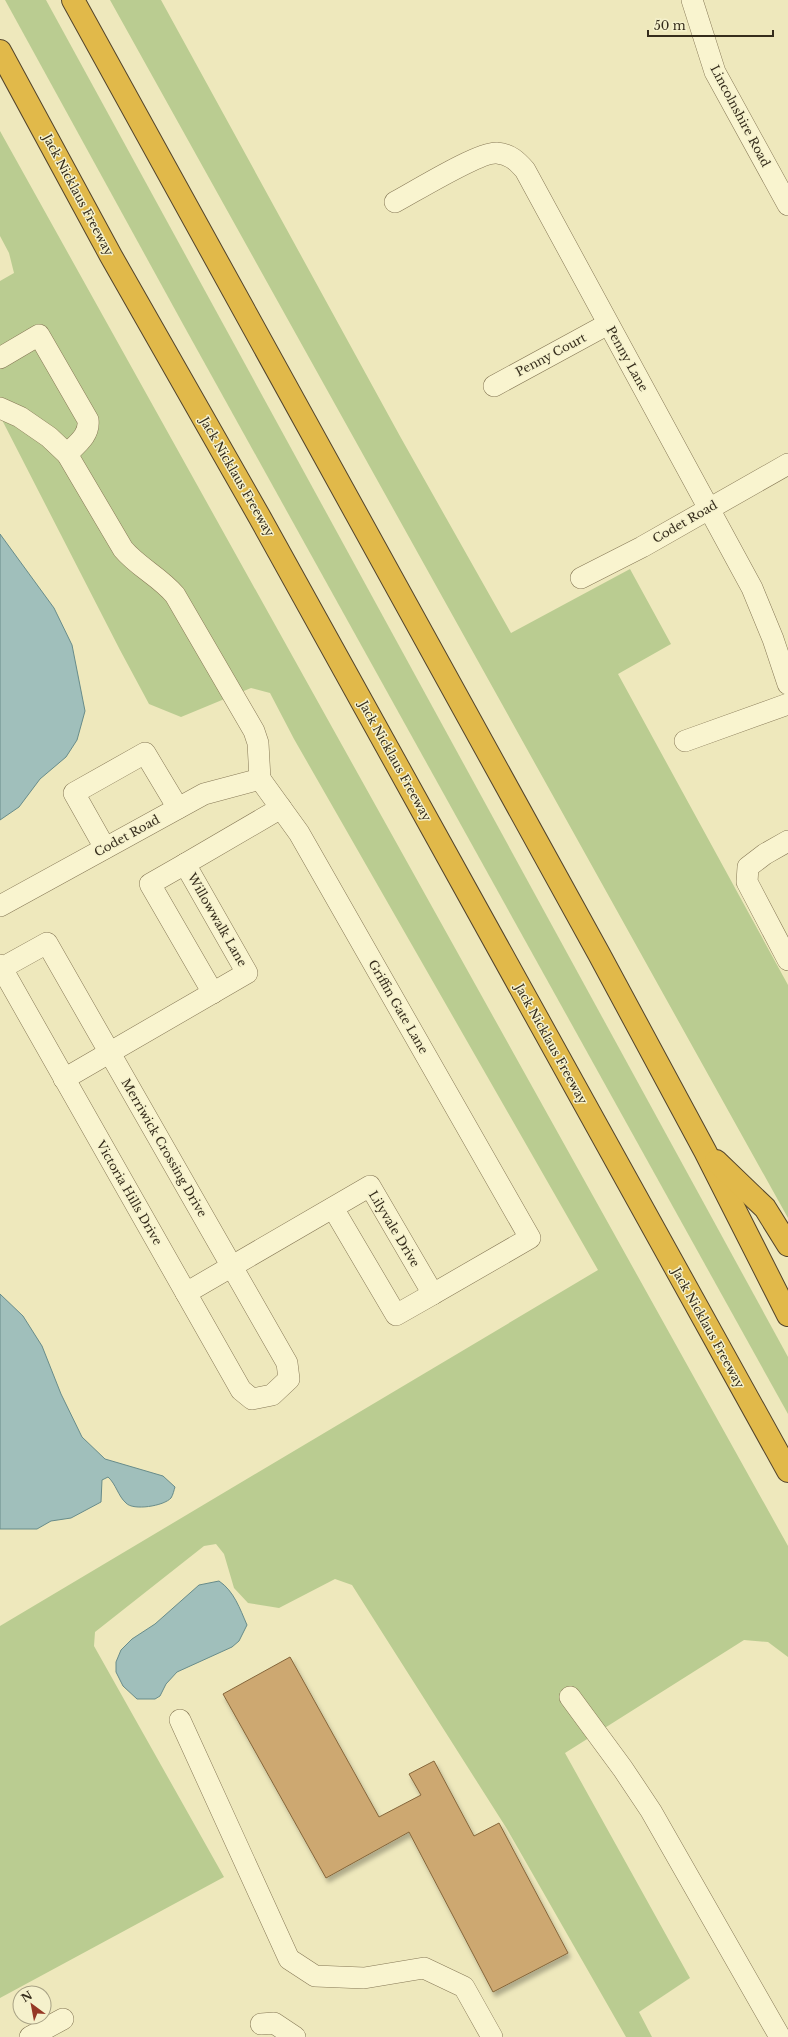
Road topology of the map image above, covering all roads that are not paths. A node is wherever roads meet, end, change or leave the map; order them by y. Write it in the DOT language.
graph roads {
  1 [pos="73,0"];
  2 [pos="692,0"];
  3 [pos="0,51"];
  4 [pos="395,202"];
  5 [pos="788,205"];
  6 [pos="608,324"];
  7 [pos="0,358"];
  8 [pos="494,386"];
  9 [pos="0,408"];
  10 [pos="67,454"];
  11 [pos="788,464"];
  12 [pos="709,509"];
  13 [pos="580,578"];
  14 [pos="788,684"];
  15 [pos="788,704"];
  16 [pos="685,740"];
  17 [pos="260,779"];
  18 [pos="178,808"];
  19 [pos="281,808"];
  20 [pos="788,841"];
  21 [pos="105,848"];
  22 [pos="185,864"];
  23 [pos="0,906"];
  24 [pos="788,960"];
  25 [pos="1,967"];
  26 [pos="213,993"];
  27 [pos="110,1053"];
  28 [pos="64,1078"];
  29 [pos="705,1151"];
  30 [pos="333,1208"];
  31 [pos="788,1245"];
  32 [pos="231,1266"];
  33 [pos="186,1293"];
  34 [pos="433,1294"];
  35 [pos="788,1315"];
  36 [pos="272,1395"];
  37 [pos="788,1471"];
  38 [pos="570,1697"];
  39 [pos="180,1720"];
  40 [pos="63,2019"];
  41 [pos="261,2024"];
  42 [pos="30,2037"];
  43 [pos="295,2037"];
  44 [pos="492,2037"];
  45 [pos="780,2037"];
  1 -- 29 [label="highway"];
  2 -- 5 [label="street, Lincolnshire Road"];
  3 -- 37 [label="highway, Jack Nicklaus Freeway"];
  4 -- 6 [label="street, Penny Lane"];
  6 -- 8 [label="street, Penny Court"];
  6 -- 12 [label="street, Penny Lane"];
  7 -- 10 [label="street"];
  9 -- 10 [label="street"];
  10 -- 17 [label="street"];
  11 -- 12 [label="street, Codet Road"];
  12 -- 13 [label="street, Codet Road"];
  12 -- 14 [label="street, Penny Lane"];
  15 -- 16 [label="street"];
  17 -- 18 [label="street, Codet Road"];
  17 -- 19 [label="street, Griffin Gate Lane"];
  18 -- 21 [label="street, Codet Road"];
  18 -- 21 [label="street"];
  19 -- 22 [label="street, Willowwalk Lane"];
  19 -- 34 [label="street, Griffin Gate Lane"];
  20 -- 24 [label="street"];
  21 -- 23 [label="street, Codet Road"];
  22 -- 26 [label="street, Willowwalk Lane"];
  22 -- 26 [label="street"];
  25 -- 27 [label="street, Merriwick Crossing Drive"];
  25 -- 28 [label="street, Victoria Hills Drive"];
  26 -- 27 [label="street, Willowwalk Lane"];
  27 -- 28 [label="street, Willowwalk Lane"];
  27 -- 32 [label="street, Merriwick Crossing Drive"];
  28 -- 33 [label="street, Victoria Hills Drive"];
  29 -- 31 [label="highway"];
  29 -- 35 [label="highway"];
  30 -- 32 [label="street, Lilyvale Drive"];
  30 -- 34 [label="street"];
  30 -- 34 [label="street, Lilyvale Drive"];
  32 -- 33 [label="street, Lilyvale Drive"];
  32 -- 36 [label="street, Merriwick Crossing Drive"];
  33 -- 36 [label="street, Victoria Hills Drive"];
  38 -- 45 [label="street"];
  39 -- 44 [label="street"];
  40 -- 42 [label="street"];
  41 -- 43 [label="street"];
}
